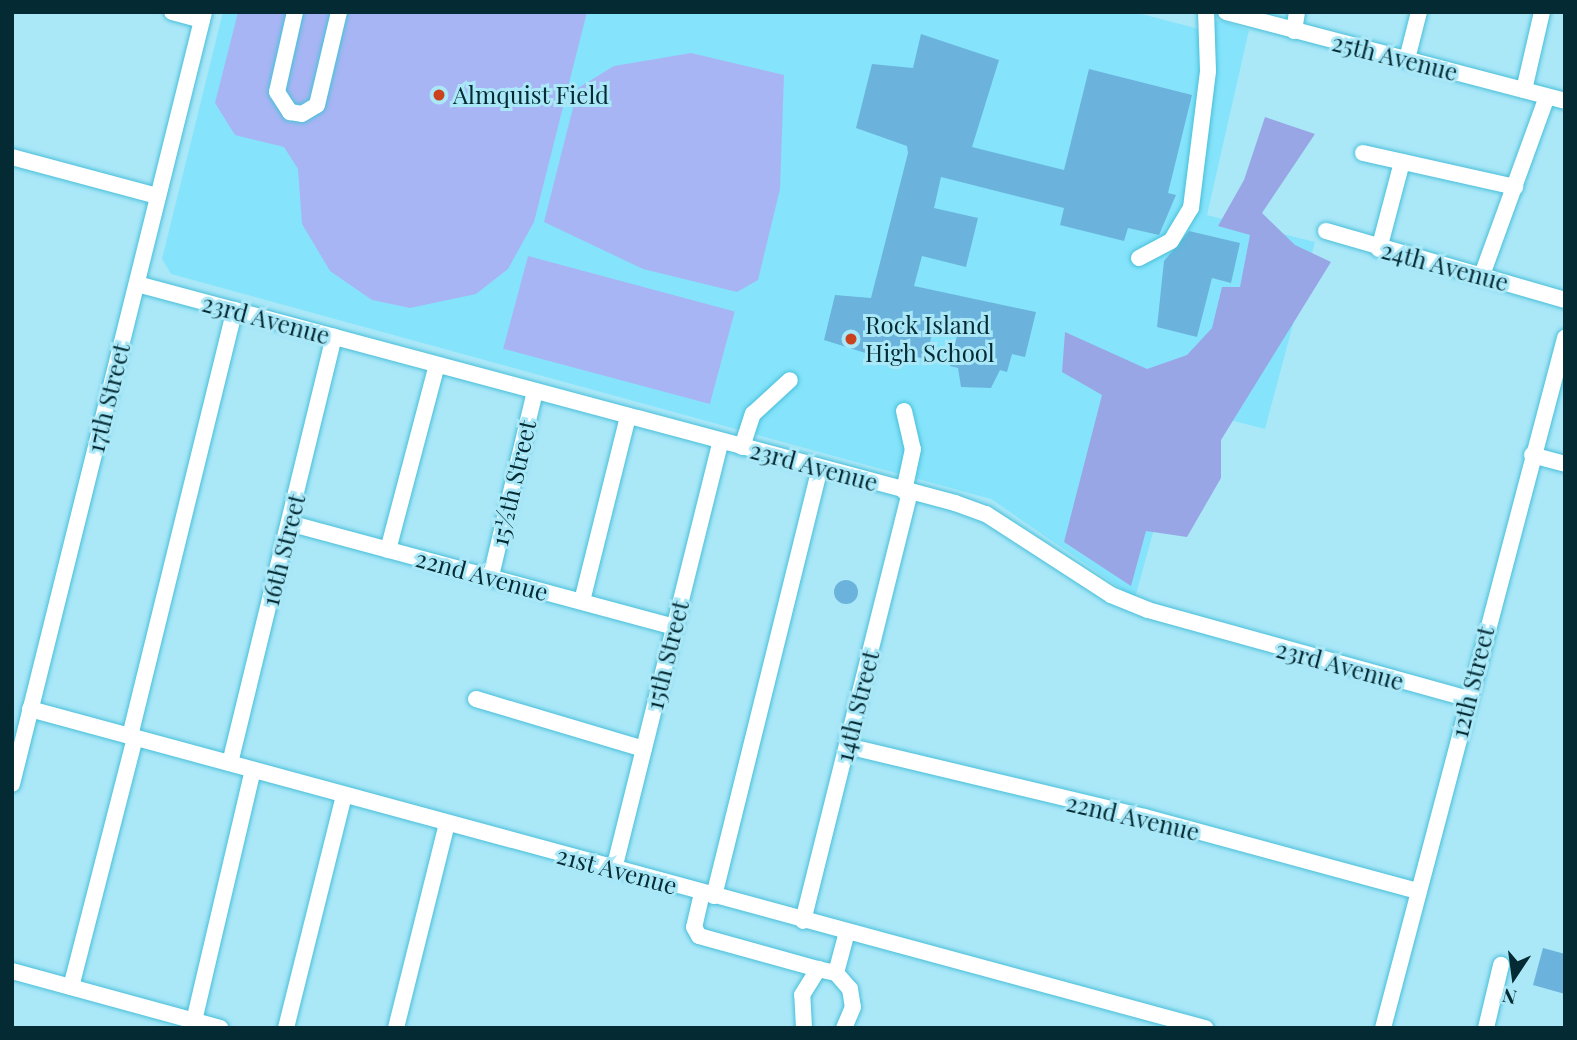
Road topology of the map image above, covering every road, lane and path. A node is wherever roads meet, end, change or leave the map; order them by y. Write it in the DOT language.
graph roads {
  1 [pos="172,12"];
  2 [pos="295,12"];
  3 [pos="339,12"];
  4 [pos="1206,12"];
  5 [pos="1226,12"];
  6 [pos="1297,12"];
  7 [pos="1419,12"];
  8 [pos="1542,12"];
  9 [pos="203,16"];
  10 [pos="1294,31"];
  11 [pos="1407,59"];
  12 [pos="1524,90"];
  13 [pos="1547,96"];
  14 [pos="1565,101"];
  15 [pos="1363,153"];
  16 [pos="12,157"];
  17 [pos="1402,162"];
  18 [pos="1515,187"];
  19 [pos="158,196"];
  20 [pos="1326,231"];
  21 [pos="1379,249"];
  22 [pos="1139,258"];
  23 [pos="1482,275"];
  24 [pos="137,284"];
  25 [pos="1565,300"];
  26 [pos="235,310"];
  27 [pos="334,337"];
  28 [pos="1565,338"];
  29 [pos="437,365"];
  30 [pos="790,380"];
  31 [pos="535,391"];
  32 [pos="904,411"];
  33 [pos="628,416"];
  34 [pos="721,441"];
  35 [pos="743,447"];
  36 [pos="1532,456"];
  37 [pos="1565,464"];
  38 [pos="820,468"];
  39 [pos="907,492"];
  40 [pos="289,523"];
  41 [pos="388,550"];
  42 [pos="491,576"];
  43 [pos="582,601"];
  44 [pos="674,627"];
  45 [pos="476,699"];
  46 [pos="1469,699"];
  47 [pos="30,709"];
  48 [pos="132,736"];
  49 [pos="847,746"];
  50 [pos="644,749"];
  51 [pos="230,763"];
  52 [pos="253,770"];
  53 [pos="12,783"];
  54 [pos="344,795"];
  55 [pos="447,824"];
  56 [pos="614,869"];
  57 [pos="1418,891"];
  58 [pos="708,895"];
  59 [pos="803,920"];
  60 [pos="847,932"];
  61 [pos="1502,965"];
  62 [pos="818,969"];
  63 [pos="12,971"];
  64 [pos="836,973"];
  65 [pos="71,987"];
  66 [pos="194,1021"];
  67 [pos="219,1028"];
  68 [pos="286,1028"];
  69 [pos="396,1028"];
  70 [pos="804,1028"];
  71 [pos="844,1028"];
  72 [pos="1205,1028"];
  73 [pos="1383,1028"];
  74 [pos="1486,1028"];
  1 -- 9 [label="street"];
  2 -- 3 [label="street"];
  4 -- 22 [label="street"];
  5 -- 10 [label="street, 25th Avenue"];
  6 -- 10 [label="street"];
  7 -- 11 [label="street"];
  8 -- 12 [label="street"];
  9 -- 19 [label="street, 17th Street"];
  10 -- 11 [label="street, 25th Avenue"];
  11 -- 12 [label="street, 25th Avenue"];
  12 -- 13 [label="street, 25th Avenue"];
  13 -- 14 [label="street, 25th Avenue"];
  13 -- 18 [label="street"];
  15 -- 17 [label="street"];
  16 -- 19 [label="street"];
  17 -- 18 [label="street"];
  17 -- 21 [label="street"];
  18 -- 23 [label="street"];
  19 -- 24 [label="street, 17th Street"];
  20 -- 21 [label="street, 24th Avenue"];
  21 -- 23 [label="street, 24th Avenue"];
  23 -- 25 [label="street, 24th Avenue"];
  24 -- 26 [label="street, 23rd Avenue"];
  24 -- 47 [label="street, 17th Street"];
  26 -- 27 [label="street, 23rd Avenue"];
  26 -- 48 [label="street"];
  27 -- 29 [label="street, 23rd Avenue"];
  27 -- 40 [label="street, 16th Street"];
  28 -- 36 [label="street, 12th Street"];
  29 -- 31 [label="street, 23rd Avenue"];
  29 -- 41 [label="street"];
  30 -- 35 [label="street"];
  31 -- 33 [label="street, 23rd Avenue"];
  31 -- 42 [label="street, 15½th Street"];
  32 -- 39 [label="street, 14th Street"];
  33 -- 34 [label="street, 23rd Avenue"];
  33 -- 43 [label="street"];
  34 -- 35 [label="street, 23rd Avenue"];
  34 -- 44 [label="street, 15th Street"];
  35 -- 38 [label="street, 23rd Avenue"];
  36 -- 37 [label="street"];
  36 -- 46 [label="street, 12th Street"];
  38 -- 39 [label="street, 23rd Avenue"];
  38 -- 58 [label="street"];
  39 -- 46 [label="street, 23rd Avenue"];
  39 -- 49 [label="street, 14th Street"];
  40 -- 41 [label="street, 22nd Avenue"];
  40 -- 51 [label="street, 16th Street"];
  41 -- 42 [label="street, 22nd Avenue"];
  42 -- 43 [label="street, 22nd Avenue"];
  43 -- 44 [label="street, 22nd Avenue"];
  44 -- 50 [label="street, 15th Street"];
  45 -- 50 [label="street"];
  46 -- 57 [label="street, 12th Street"];
  47 -- 48 [label="street, 21st Avenue"];
  47 -- 53 [label="street, 17th Street"];
  48 -- 51 [label="street, 21st Avenue"];
  48 -- 65 [label="street"];
  49 -- 57 [label="street, 22nd Avenue"];
  49 -- 59 [label="street, 14th Street"];
  50 -- 56 [label="street, 15th Street"];
  51 -- 52 [label="street, 21st Avenue"];
  52 -- 54 [label="street, 21st Avenue"];
  52 -- 66 [label="street"];
  54 -- 55 [label="street, 21st Avenue"];
  54 -- 68 [label="street"];
  55 -- 56 [label="street, 21st Avenue"];
  55 -- 69 [label="street"];
  56 -- 58 [label="street, 21st Avenue"];
  57 -- 73 [label="street, 12th Street"];
  58 -- 59 [label="street, 21st Avenue"];
  58 -- 62 [label="street"];
  59 -- 60 [label="street, 21st Avenue"];
  60 -- 64 [label="street"];
  60 -- 72 [label="street, 21st Avenue"];
  61 -- 74 [label="street"];
  62 -- 64 [label="street"];
  62 -- 70 [label="street"];
  63 -- 65 [label="street"];
  64 -- 71 [label="street"];
  65 -- 66 [label="street"];
  66 -- 67 [label="street"];
}
